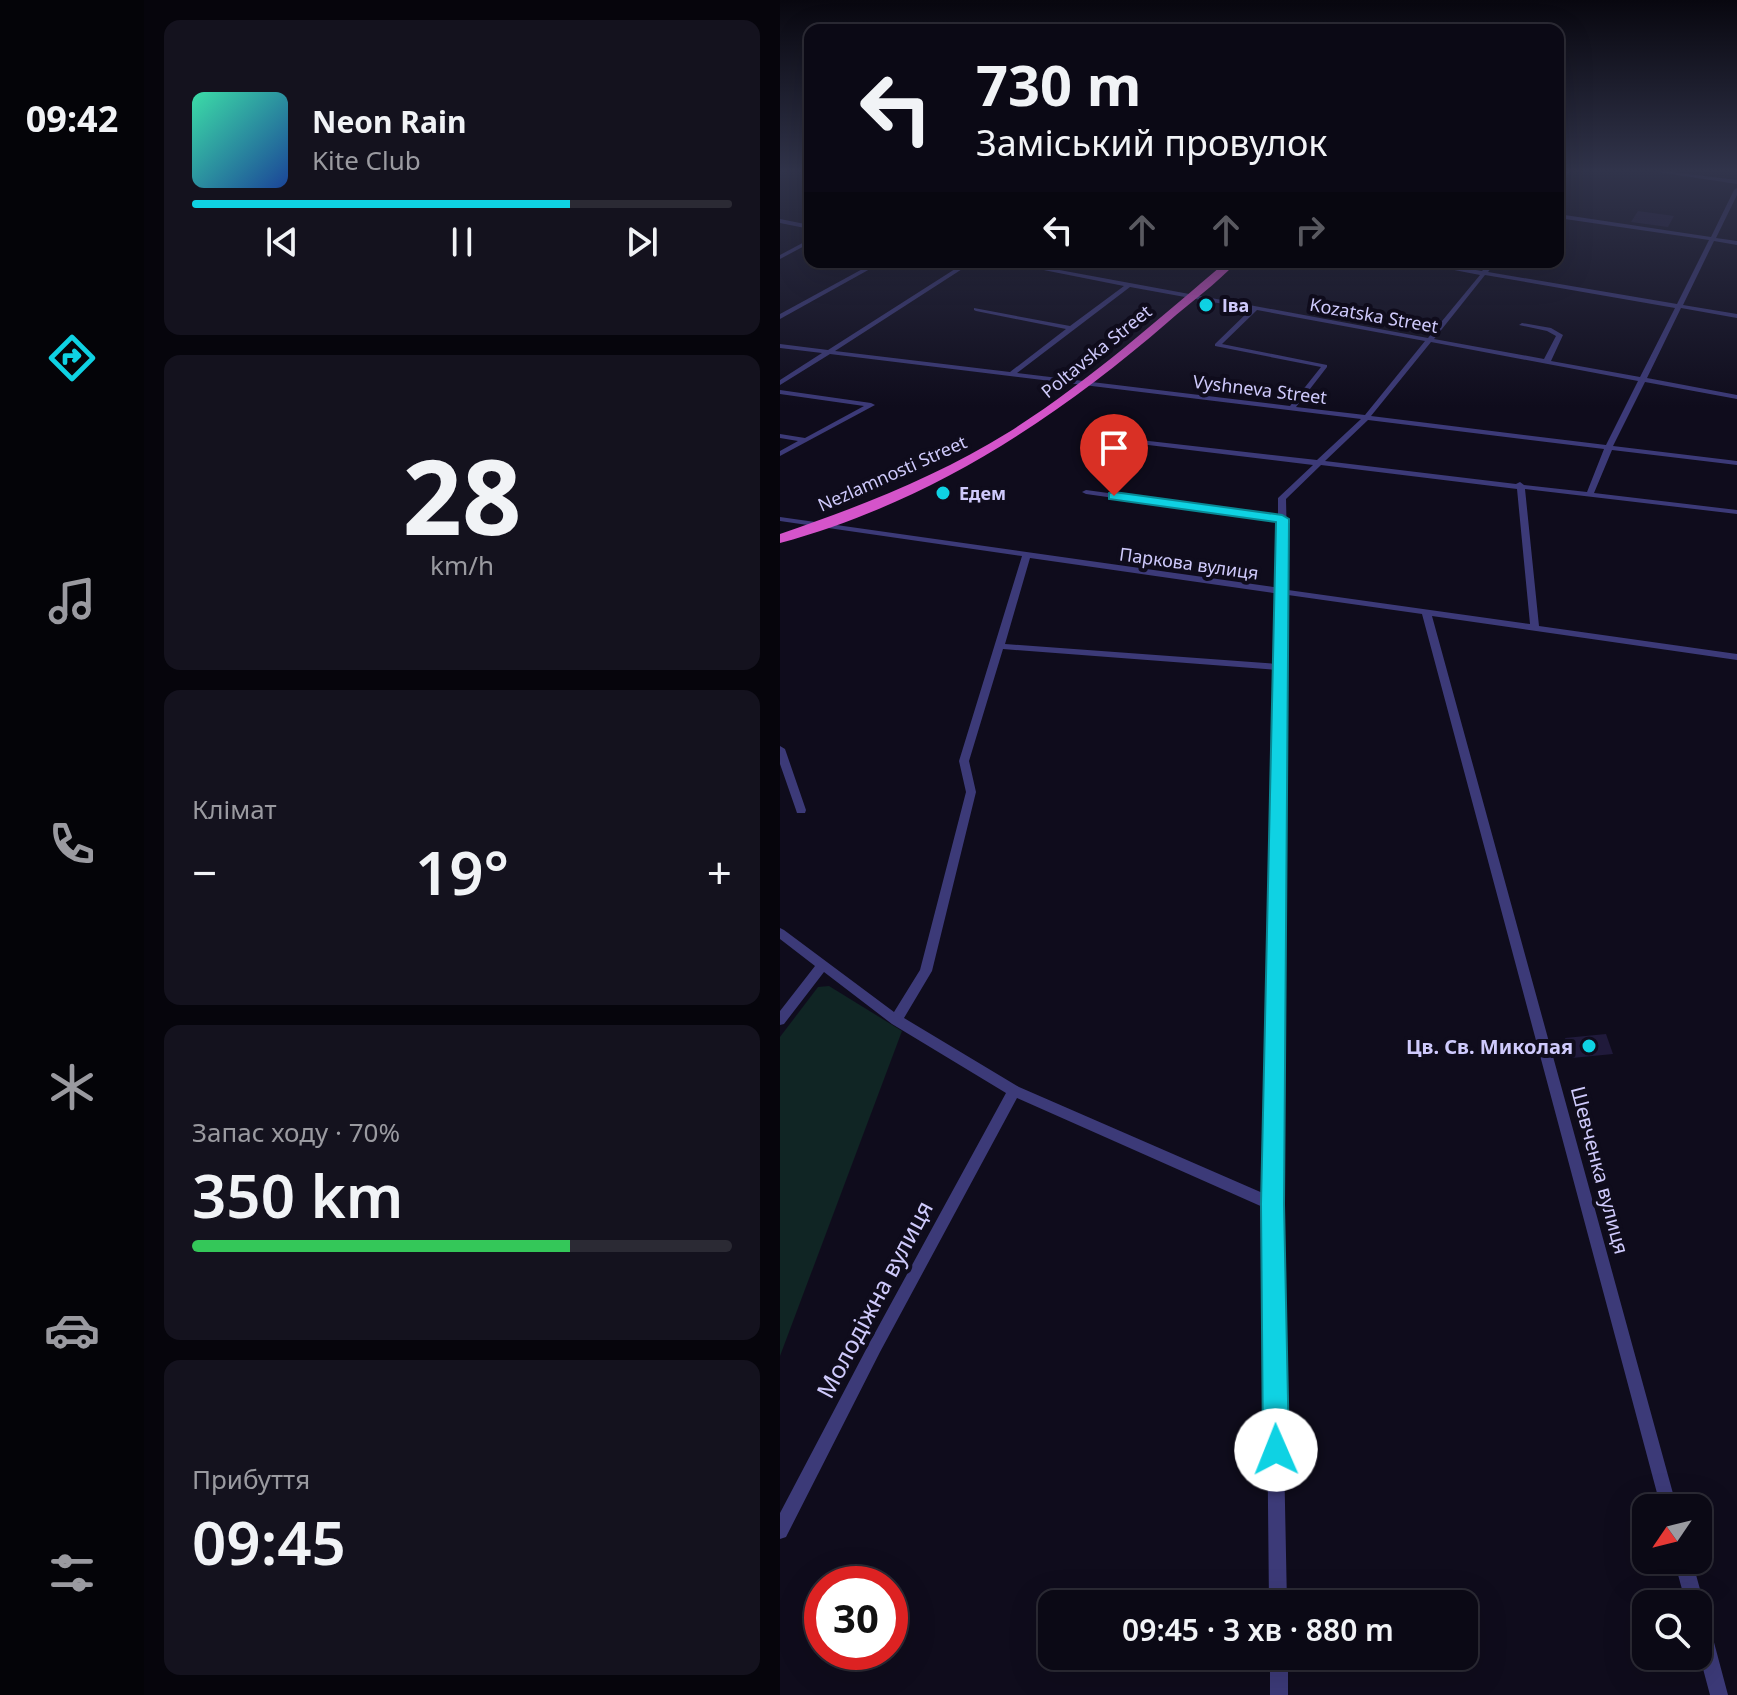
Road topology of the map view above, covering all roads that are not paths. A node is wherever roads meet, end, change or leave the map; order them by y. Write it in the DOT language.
graph roads {
  1 [pos="1705,249"];
  2 [pos="868,268"];
  3 [pos="960,268"];
  4 [pos="1038,268"];
  5 [pos="1225,268"];
  6 [pos="1453,268"];
  7 [pos="1488,268"];
  8 [pos="1484,273"];
  9 [pos="1129,285"];
  10 [pos="1191,296"];
  11 [pos="1679,306"];
  12 [pos="1256,308"];
  13 [pos="976,309"];
  14 [pos="1737,316"];
  15 [pos="780,317"];
  16 [pos="1522,325"];
  17 [pos="1070,328"];
  18 [pos="1431,340"];
  19 [pos="780,346"];
  20 [pos="826,351"];
  21 [pos="1547,361"];
  22 [pos="1010,375"];
  23 [pos="1644,379"];
  24 [pos="780,383"];
  25 [pos="1085,385"];
  26 [pos="780,392"];
  27 [pos="1737,397"];
  28 [pos="1291,409"];
  29 [pos="1367,417"];
  30 [pos="1016,433"];
  31 [pos="780,436"];
  32 [pos="805,440"];
  33 [pos="1140,442"];
  34 [pos="1609,447"];
  35 [pos="780,454"];
  36 [pos="1320,461"];
  37 [pos="1737,463"];
  38 [pos="1520,484"];
  39 [pos="1086,492"];
  40 [pos="1590,494"];
  41 [pos="1737,512"];
  42 [pos="780,519"];
  43 [pos="1282,519"];
  44 [pos="821,525"];
  45 [pos="780,539"];
  46 [pos="1027,555"];
  47 [pos="1284,593"];
  48 [pos="1426,611"];
  49 [pos="1535,628"];
  50 [pos="1000,646"];
  51 [pos="1737,657"];
  52 [pos="1282,667"];
  53 [pos="780,749"];
  54 [pos="801,810"];
  55 [pos="780,933"];
  56 [pos="822,966"];
  57 [pos="780,1020"];
  58 [pos="896,1020"];
  59 [pos="1014,1091"];
  60 [pos="1272,1204"];
  61 [pos="1665,1494"];
  62 [pos="780,1531"];
  63 [pos="1278,1590"];
  64 [pos="1712,1669"];
  65 [pos="1279,1670"];
  66 [pos="1279,1695"];
  67 [pos="1719,1695"];
  1 -- 11 [label="street"];
  2 -- 15 [label="street"];
  3 -- 20 [label="street"];
  4 -- 9 [label="street, Kozatska Street"];
  5 -- 10 [label="highway, Poltavska Street"];
  6 -- 8 [label="street"];
  7 -- 8 [label="street"];
  8 -- 11 [label="street"];
  8 -- 18 [label="street"];
  9 -- 10 [label="street, Kozatska Street"];
  9 -- 17 [label="street"];
  10 -- 12 [label="street, Kozatska Street"];
  10 -- 25 [label="highway, Poltavska Street"];
  11 -- 14 [label="street"];
  11 -- 23 [label="street"];
  12 -- 18 [label="street, Kozatska Street"];
  12 -- 28 [label="street"];
  13 -- 17 [label="street"];
  16 -- 21 [label="street"];
  17 -- 22 [label="street"];
  18 -- 21 [label="street, Kozatska Street"];
  18 -- 29 [label="street"];
  19 -- 20 [label="street, Vyshneva Street"];
  20 -- 22 [label="street, Vyshneva Street"];
  20 -- 24 [label="street"];
  21 -- 23 [label="street, Kozatska Street"];
  22 -- 25 [label="street, Vyshneva Street"];
  23 -- 27 [label="street, Kozatska Street"];
  23 -- 34 [label="street"];
  25 -- 28 [label="street, Vyshneva Street"];
  25 -- 30 [label="highway, Poltavska Street"];
  26 -- 32 [label="street"];
  28 -- 29 [label="street, Vyshneva Street"];
  29 -- 34 [label="street, Vyshneva Street"];
  29 -- 36 [label="street"];
  30 -- 44 [label="highway, Nezlamnosti Street"];
  31 -- 32 [label="street"];
  32 -- 35 [label="street"];
  33 -- 36 [label="street"];
  34 -- 37 [label="street, Vyshneva Street"];
  34 -- 40 [label="street"];
  36 -- 38 [label="street"];
  36 -- 43 [label="street"];
  38 -- 40 [label="street"];
  38 -- 49 [label="street"];
  39 -- 43 [label="street"];
  40 -- 41 [label="street"];
  42 -- 44 [label="street, Паркова вулиця"];
  43 -- 47 [label="street"];
  44 -- 45 [label="highway, Nezlamnosti Street"];
  44 -- 46 [label="street, Паркова вулиця"];
  46 -- 47 [label="street, Паркова вулиця"];
  46 -- 50 [label="street"];
  47 -- 48 [label="street, Паркова вулиця"];
  47 -- 52 [label="street"];
  48 -- 49 [label="street, Паркова вулиця"];
  48 -- 61 [label="street, Шевченка вулиця"];
  49 -- 51 [label="street, Паркова вулиця"];
  50 -- 52 [label="street"];
  50 -- 58 [label="street"];
  52 -- 60 [label="street"];
  53 -- 54 [label="street"];
  55 -- 56 [label="street"];
  56 -- 57 [label="street"];
  56 -- 58 [label="street"];
  58 -- 59 [label="street"];
  59 -- 60 [label="street"];
  59 -- 62 [label="street, Молодіжна вулиця"];
  60 -- 63 [label="street"];
  64 -- 67 [label="street"];
  65 -- 66 [label="street"];
}
